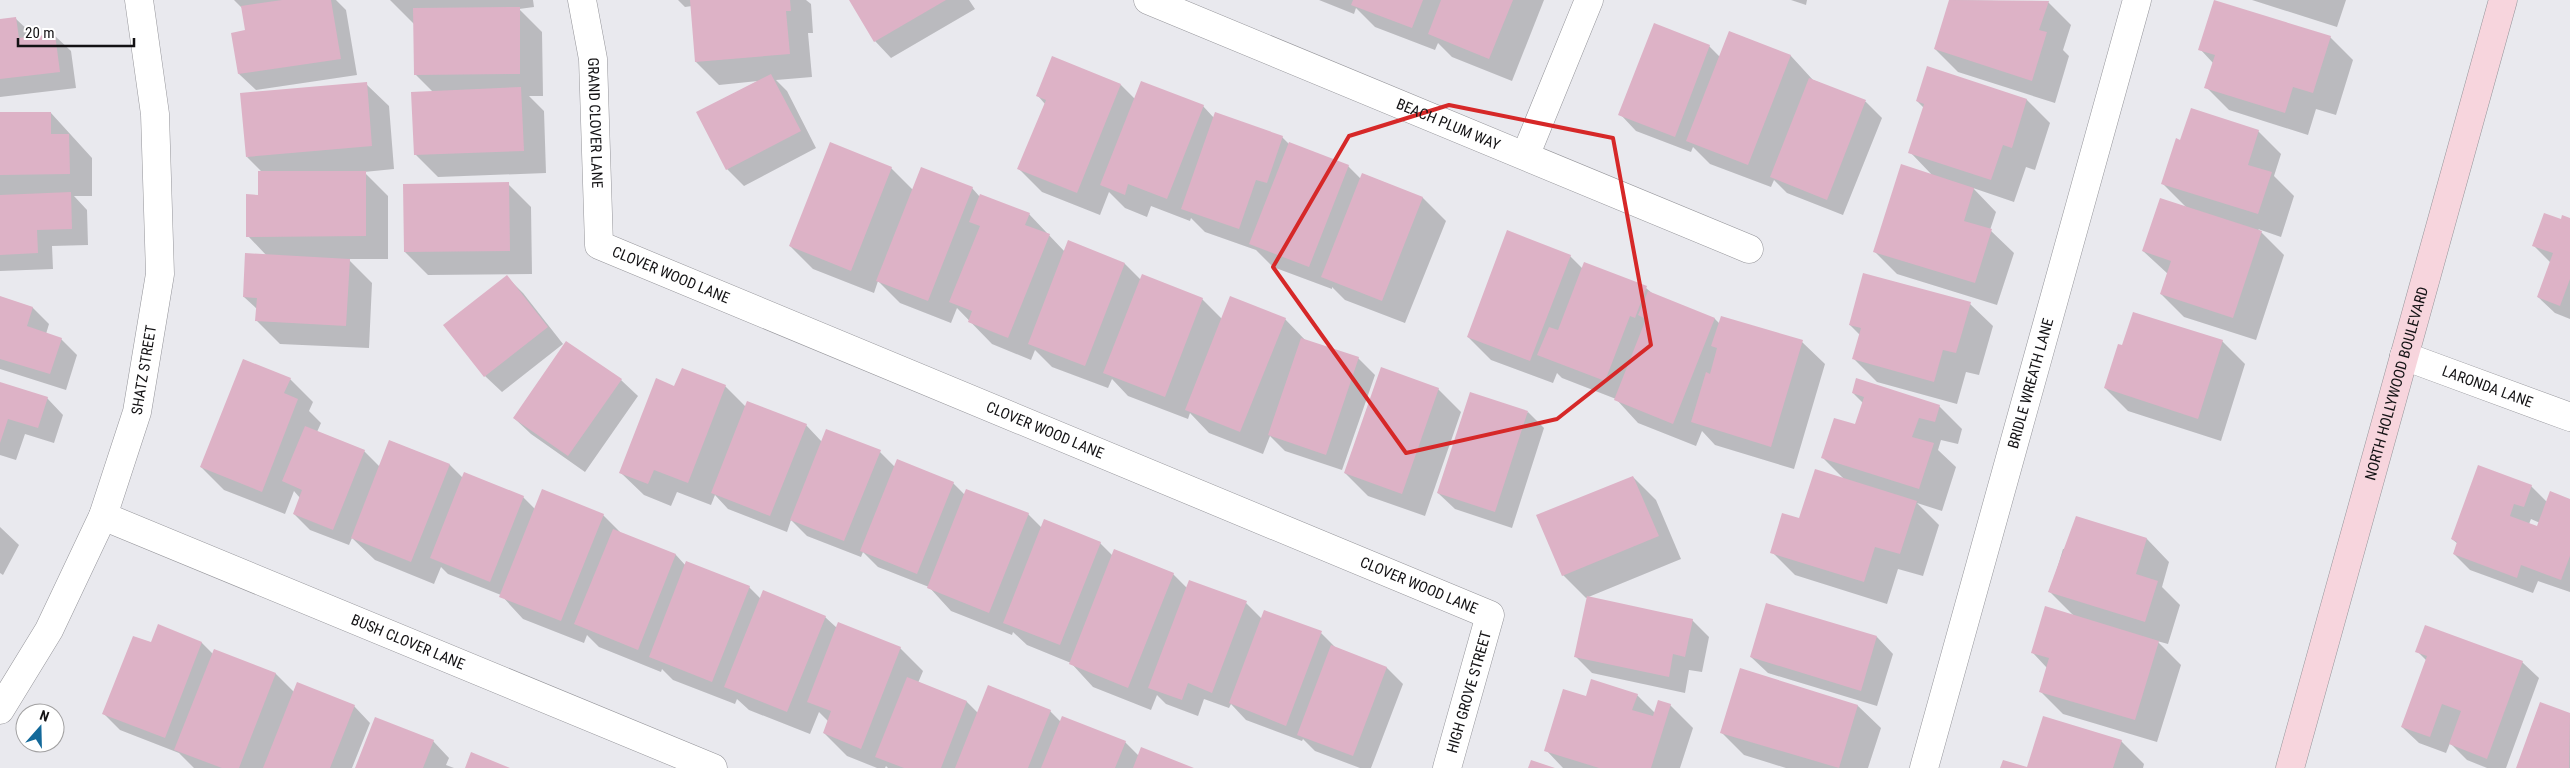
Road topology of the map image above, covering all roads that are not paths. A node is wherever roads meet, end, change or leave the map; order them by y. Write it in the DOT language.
graph roads {
  1 [pos="139,0"];
  2 [pos="582,0"];
  3 [pos="1148,0"];
  4 [pos="1589,0"];
  5 [pos="2137,0"];
  6 [pos="2503,0"];
  7 [pos="1526,154"];
  8 [pos="599,246"];
  9 [pos="1749,248"];
  10 [pos="2404,356"];
  11 [pos="2570,417"];
  12 [pos="103,516"];
  13 [pos="1490,616"];
  14 [pos="0,710"];
  15 [pos="713,768"];
  16 [pos="1448,768"];
  17 [pos="1924,768"];
  18 [pos="2290,768"];
  1 -- 12 [label="street, SHATZ STREET"];
  2 -- 8 [label="street, GRAND CLOVER LANE"];
  3 -- 7 [label="street, BEACH PLUM WAY"];
  4 -- 7 [label="street"];
  5 -- 17 [label="street, BRIDLE WREATH LANE"];
  6 -- 10 [label="main road, NORTH HOLLYWOOD BOULEVARD"];
  7 -- 9 [label="street, BEACH PLUM WAY"];
  8 -- 13 [label="street, CLOVER WOOD LANE"];
  10 -- 11 [label="street, LARONDA LANE"];
  10 -- 18 [label="main road, NORTH HOLLYWOOD BOULEVARD"];
  12 -- 14 [label="street, SHATZ STREET"];
  12 -- 15 [label="street, BUSH CLOVER LANE"];
  13 -- 16 [label="street, HIGH GROVE STREET"];
}
